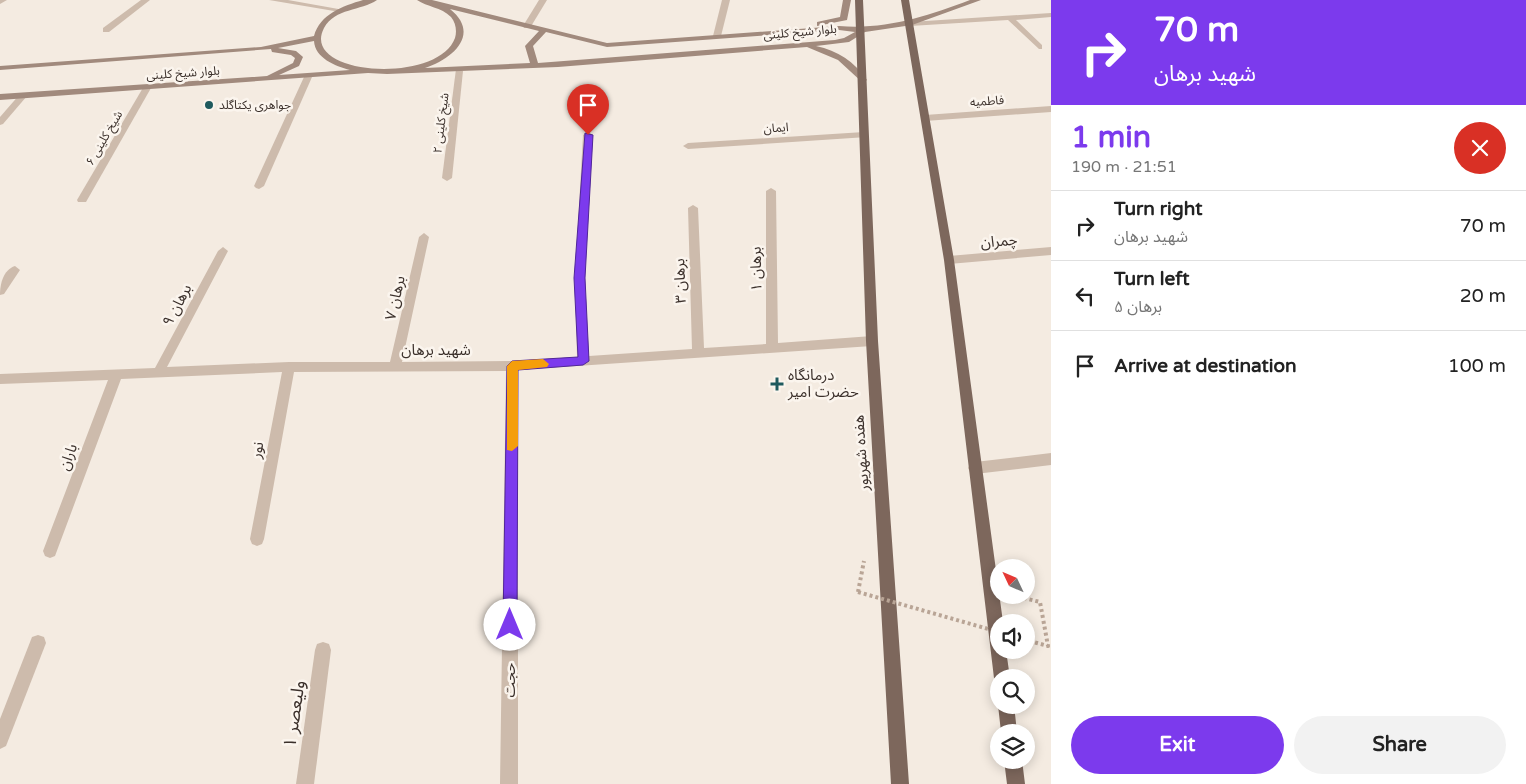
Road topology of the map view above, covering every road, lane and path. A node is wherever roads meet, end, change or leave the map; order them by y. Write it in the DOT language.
graph roads {
  1 [pos="146,0"];
  2 [pos="273,0"];
  3 [pos="333,0"];
  4 [pos="374,0"];
  5 [pos="422,0"];
  6 [pos="543,0"];
  7 [pos="726,0"];
  8 [pos="847,0"];
  9 [pos="859,0"];
  10 [pos="905,0"];
  11 [pos="978,0"];
  12 [pos="430,2"];
  13 [pos="342,10"];
  14 [pos="1051,15"];
  15 [pos="1010,18"];
  16 [pos="910,24"];
  17 [pos="526,26"];
  18 [pos="106,30"];
  19 [pos="543,31"];
  20 [pos="795,31"];
  21 [pos="862,31"];
  22 [pos="717,36"];
  23 [pos="317,38"];
  24 [pos="802,45"];
  25 [pos="1038,47"];
  26 [pos="261,49"];
  27 [pos="535,65"];
  28 [pos="0,68"];
  29 [pos="459,70"];
  30 [pos="368,71"];
  31 [pos="392,71"];
  32 [pos="308,77"];
  33 [pos="259,80"];
  34 [pos="863,80"];
  35 [pos="147,88"];
  36 [pos="23,96"];
  37 [pos="0,97"];
  38 [pos="1051,109"];
  39 [pos="925,118"];
  40 [pos="0,122"];
  41 [pos="588,135"];
  42 [pos="864,135"];
  43 [pos="688,146"];
  44 [pos="447,178"];
  45 [pos="259,186"];
  46 [pos="771,191"];
  47 [pos="82,200"];
  48 [pos="693,208"];
  49 [pos="424,236"];
  50 [pos="223,251"];
  51 [pos="1051,251"];
  52 [pos="949,260"];
  53 [pos="15,270"];
  54 [pos="0,291"];
  55 [pos="872,341"];
  56 [pos="772,346"];
  57 [pos="698,353"];
  58 [pos="583,361"];
  59 [pos="395,366"];
  60 [pos="512,366"];
  61 [pos="289,367"];
  62 [pos="158,373"];
  63 [pos="116,374"];
  64 [pos="0,379"];
  65 [pos="1051,460"];
  66 [pos="975,468"];
  67 [pos="258,539"];
  68 [pos="50,551"];
  69 [pos="863,561"];
  70 [pos="1035,601"];
  71 [pos="990,629"];
  72 [pos="1035,642"];
  73 [pos="38,643"];
  74 [pos="323,650"];
  75 [pos="1001,669"];
  76 [pos="0,740"];
  77 [pos="1014,769"];
  78 [pos="304,784"];
  79 [pos="509,784"];
  80 [pos="900,784"];
  81 [pos="1016,784"];
  1 -- 18 [label="street"];
  2 -- 13 [label="street"];
  3 -- 13 [label="main road"];
  4 -- 13 [label="main road"];
  5 -- 12 [label="main road"];
  6 -- 17 [label="street"];
  7 -- 22 [label="street"];
  8 -- 20 [label="main road"];
  9 -- 21 [label="main road, هفده شهریور"];
  10 -- 16 [label="main road"];
  11 -- 16 [label="main road"];
  12 -- 17 [label="main road, بلوار شیخ کلینی"];
  12 -- 31 [label="main road"];
  13 -- 23 [label="main road"];
  14 -- 15 [label="street"];
  15 -- 16 [label="street"];
  15 -- 25 [label="street"];
  16 -- 21 [label="main road"];
  16 -- 39 [label="main road"];
  17 -- 19 [label="main road, بلوار شیخ کلینی"];
  19 -- 22 [label="main road, بلوار شیخ کلینی"];
  19 -- 27 [label="main road"];
  20 -- 21 [label="main road, بلوار شیخ کلینی"];
  20 -- 22 [label="main road, بلوار شیخ کلینی"];
  21 -- 24 [label="main road, بلوار شیخ کلینی"];
  21 -- 34 [label="main road, هفده شهریور"];
  23 -- 26 [label="main road, بلوار شیخ کلینی"];
  23 -- 30 [label="main road"];
  24 -- 27 [label="main road, بلوار شیخ کلینی"];
  24 -- 34 [label="main road"];
  26 -- 28 [label="main road, بلوار شیخ کلینی"];
  26 -- 33 [label="main road"];
  27 -- 29 [label="main road, بلوار شیخ کلینی"];
  29 -- 31 [label="main road, بلوار شیخ کلینی"];
  29 -- 44 [label="street, شیخ کلینی ۲"];
  30 -- 31 [label="main road"];
  30 -- 32 [label="main road, بلوار شیخ کلینی"];
  32 -- 33 [label="main road, بلوار شیخ کلینی"];
  32 -- 45 [label="street"];
  33 -- 35 [label="main road, بلوار شیخ کلینی"];
  34 -- 42 [label="main road, هفده شهریور"];
  35 -- 36 [label="main road, بلوار شیخ کلینی"];
  35 -- 47 [label="street, شیخ کلینی ۶"];
  36 -- 37 [label="main road, بلوار شیخ کلینی"];
  36 -- 40 [label="street"];
  38 -- 39 [label="street, فاطمیه"];
  39 -- 52 [label="main road"];
  41 -- 58 [label="street"];
  42 -- 43 [label="street, ایمان"];
  42 -- 55 [label="main road, هفده شهریور"];
  46 -- 56 [label="street, برهان ۱"];
  48 -- 57 [label="street, برهان ۳"];
  49 -- 59 [label="street, برهان ۷"];
  50 -- 62 [label="street, برهان ۹"];
  51 -- 52 [label="street, چمران"];
  52 -- 66 [label="main road"];
  53 -- 54 [label="street"];
  55 -- 56 [label="street, شهید برهان"];
  55 -- 80 [label="main road, هفده شهریور"];
  56 -- 57 [label="street, شهید برهان"];
  57 -- 58 [label="street, شهید برهان"];
  58 -- 60 [label="street, شهید برهان"];
  59 -- 60 [label="street, شهید برهان"];
  59 -- 61 [label="street, شهید برهان"];
  60 -- 79 [label="street, حجت"];
  61 -- 62 [label="street, شهید برهان"];
  61 -- 67 [label="street, نور"];
  62 -- 63 [label="street, شهید برهان"];
  63 -- 64 [label="street, شهید برهان"];
  63 -- 68 [label="street, باران"];
  65 -- 66 [label="street"];
  66 -- 75 [label="main road"];
  69 -- 71 [label="path, bridge"];
  70 -- 72 [label="path"];
  73 -- 76 [label="street"];
  74 -- 78 [label="street, ولیعصر ۱"];
  77 -- 81 [label="main road"];
}
